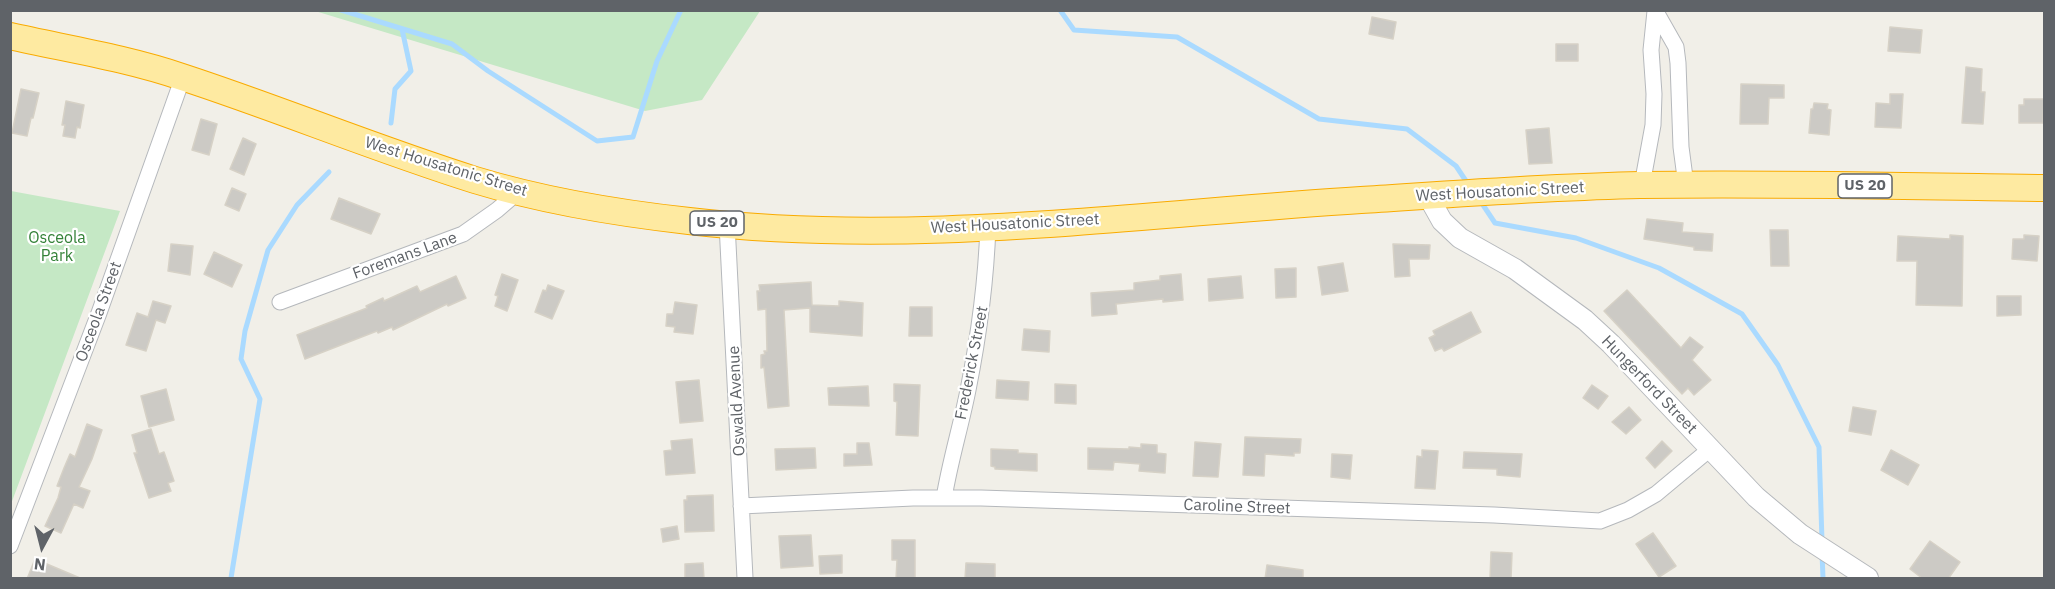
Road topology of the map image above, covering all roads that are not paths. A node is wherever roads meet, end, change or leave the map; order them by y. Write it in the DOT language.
graph roads {
  1 [pos="1655,11"];
  2 [pos="10,36"];
  3 [pos="183,77"];
  4 [pos="1642,185"];
  5 [pos="1686,185"];
  6 [pos="2044,188"];
  7 [pos="519,191"];
  8 [pos="1438,196"];
  9 [pos="727,224"];
  10 [pos="988,226"];
  11 [pos="280,302"];
  12 [pos="1710,449"];
  13 [pos="944,498"];
  14 [pos="741,506"];
  15 [pos="10,546"];
  16 [pos="745,579"];
  17 [pos="1868,579"];
  1 -- 4 [label="street"];
  1 -- 5 [label="street"];
  2 -- 3 [label="highway, West Housatonic Street / US 20"];
  3 -- 7 [label="highway, West Housatonic Street / US 20"];
  3 -- 15 [label="street, Osceola Street"];
  4 -- 5 [label="highway, West Housatonic Street / US 20"];
  4 -- 8 [label="highway, West Housatonic Street / US 20"];
  5 -- 6 [label="highway, West Housatonic Street / US 20"];
  7 -- 9 [label="highway, West Housatonic Street / US 20"];
  7 -- 11 [label="street, Foremans Lane"];
  8 -- 10 [label="highway, West Housatonic Street / US 20"];
  8 -- 12 [label="street, Hungerford Street"];
  9 -- 10 [label="highway, West Housatonic Street / US 20"];
  9 -- 14 [label="street, Oswald Avenue"];
  10 -- 13 [label="street, Frederick Street"];
  12 -- 13 [label="street, Caroline Street"];
  12 -- 17 [label="street, Hungerford Street"];
  13 -- 14 [label="street, Caroline Street"];
  14 -- 16 [label="street, Oswald Avenue"];
}
